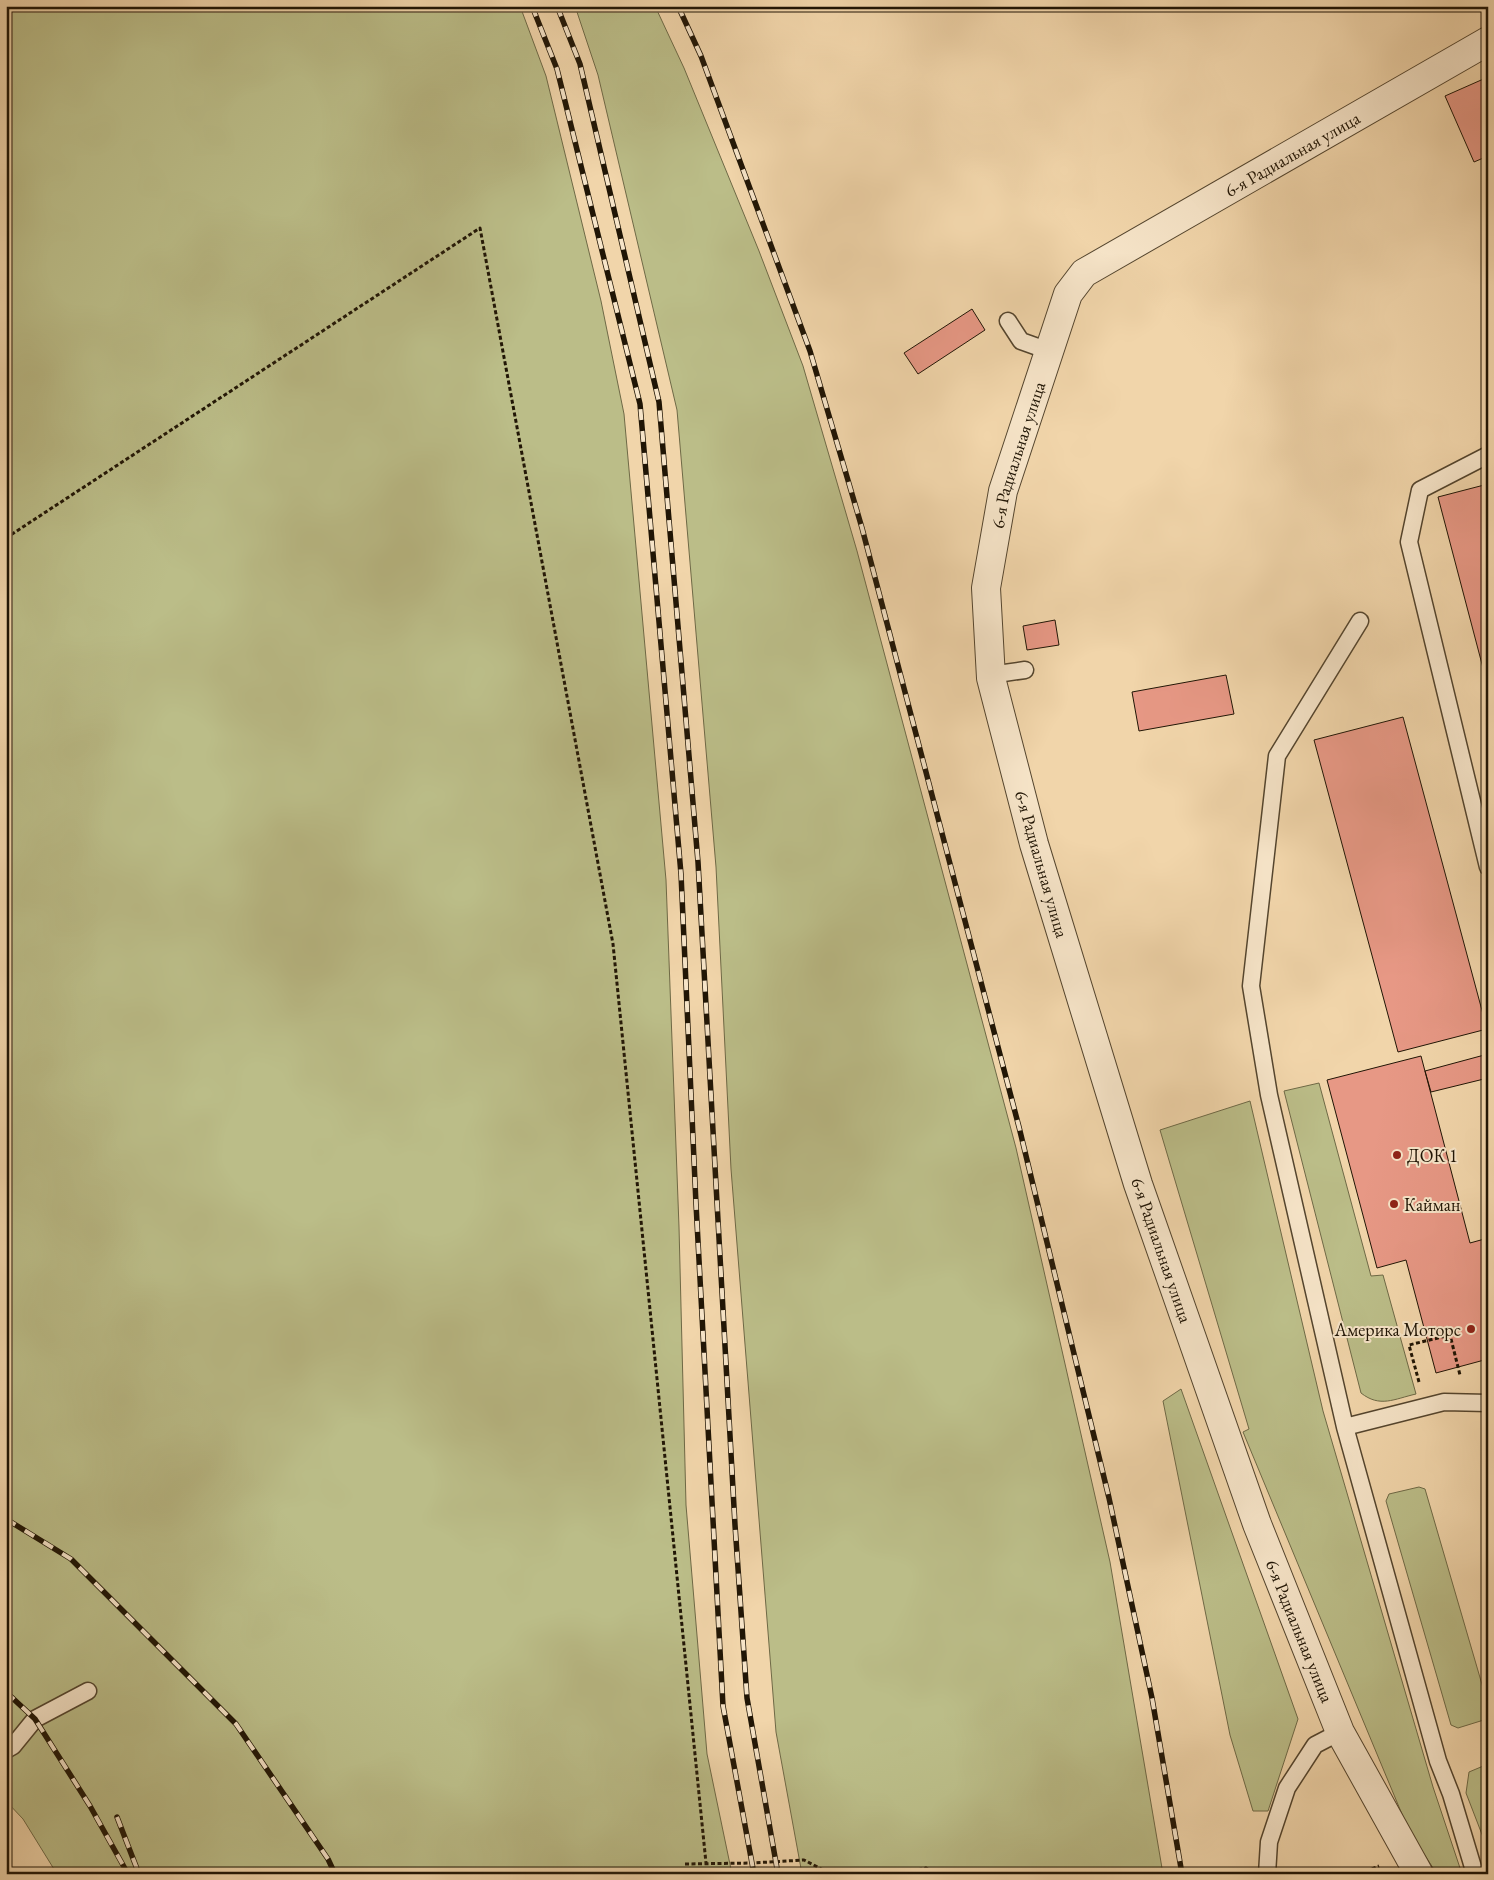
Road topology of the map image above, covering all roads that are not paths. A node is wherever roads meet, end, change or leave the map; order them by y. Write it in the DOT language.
graph roads {
  1 [pos="1488,41"];
  2 [pos="1008,321"];
  3 [pos="1049,351"];
  4 [pos="1488,455"];
  5 [pos="1360,621"];
  6 [pos="1026,670"];
  7 [pos="990,675"];
  8 [pos="1488,867"];
  9 [pos="1488,1403"];
  10 [pos="1345,1427"];
  11 [pos="88,1691"];
  12 [pos="1340,1732"];
  13 [pos="6,1750"];
  14 [pos="1267,1874"];
  15 [pos="1419,1874"];
  16 [pos="1475,1874"];
  1 -- 3 [label="street, 6-я Радиальная улица"];
  2 -- 3 [label="lane"];
  3 -- 7 [label="street, 6-я Радиальная улица"];
  4 -- 8 [label="lane"];
  5 -- 10 [label="lane"];
  6 -- 7 [label="lane"];
  7 -- 12 [label="street, 6-я Радиальная улица"];
  9 -- 10 [label="lane"];
  10 -- 16 [label="lane"];
  11 -- 13 [label="lane"];
  12 -- 14 [label="lane"];
  12 -- 15 [label="street, 6-я Радиальная улица"];
}
